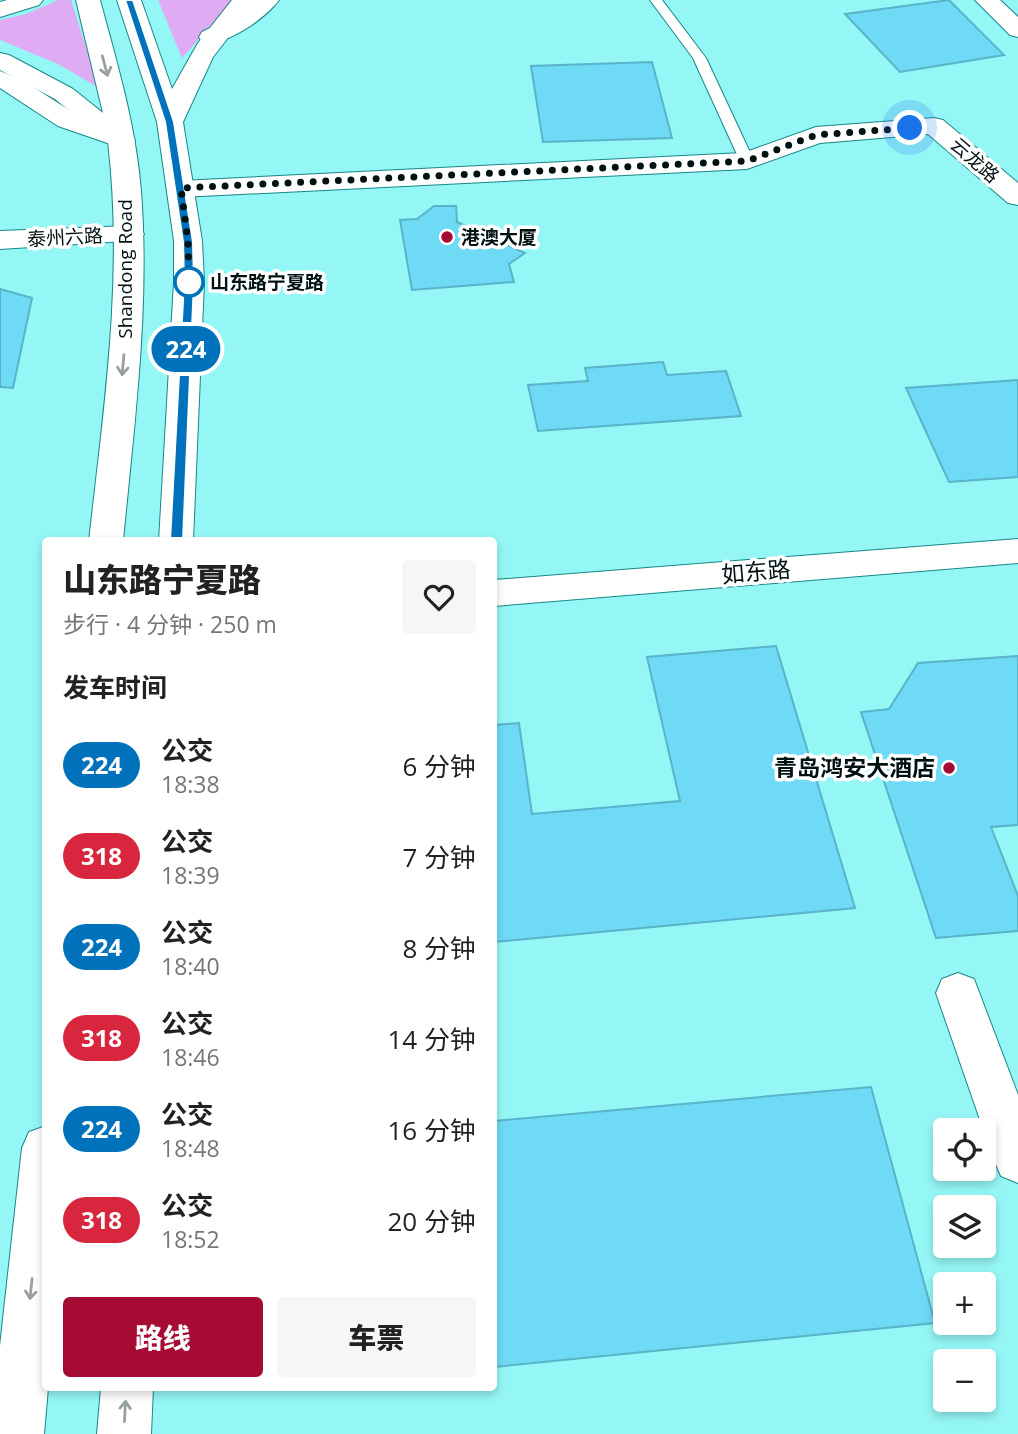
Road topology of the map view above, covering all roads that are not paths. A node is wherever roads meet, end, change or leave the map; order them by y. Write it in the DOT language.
graph roads {
  1 [pos="32,0"];
  2 [pos="88,0"];
  3 [pos="129,0"];
  4 [pos="245,0"];
  5 [pos="267,0"];
  6 [pos="656,0"];
  7 [pos="987,0"];
  8 [pos="0,10"];
  9 [pos="1018,30"];
  10 [pos="211,37"];
  11 [pos="0,60"];
  12 [pos="0,78"];
  13 [pos="170,122"];
  14 [pos="122,141"];
  15 [pos="747,161"];
  16 [pos="181,188"];
  17 [pos="1018,197"];
  18 [pos="130,234"];
  19 [pos="0,240"];
  20 [pos="106,537"];
  21 [pos="176,537"];
  22 [pos="1018,551"];
  23 [pos="497,593"];
  24 [pos="958,993"];
  25 [pos="1018,1160"];
  26 [pos="42,1187"];
  27 [pos="127,1391"];
  28 [pos="17,1434"];
  29 [pos="124,1434"];
  1 -- 8 [label="main road"];
  2 -- 14 [label="main road, Shandong Road, one-way"];
  3 -- 13 [label="main road"];
  4 -- 10 [label="main road"];
  5 -- 10 [label="main road"];
  6 -- 15 [label="lane"];
  7 -- 9 [label="main road"];
  10 -- 13 [label="main road"];
  11 -- 14 [label="main road"];
  12 -- 14 [label="main road"];
  13 -- 16 [label="main road"];
  14 -- 18 [label="main road, Shandong Road"];
  15 -- 16 [label="main road, 云龙路"];
  15 -- 17 [label="main road, 云龙路"];
  16 -- 21 [label="main road"];
  18 -- 19 [label="main road, 泰州六路"];
  18 -- 20 [label="main road, Shandong Road, one-way"];
  22 -- 23 [label="main road, 如东路"];
  24 -- 25 [label="main road"];
  26 -- 28 [label="main road, one-way"];
  29 -- 27 [label="main road, one-way"];
}
